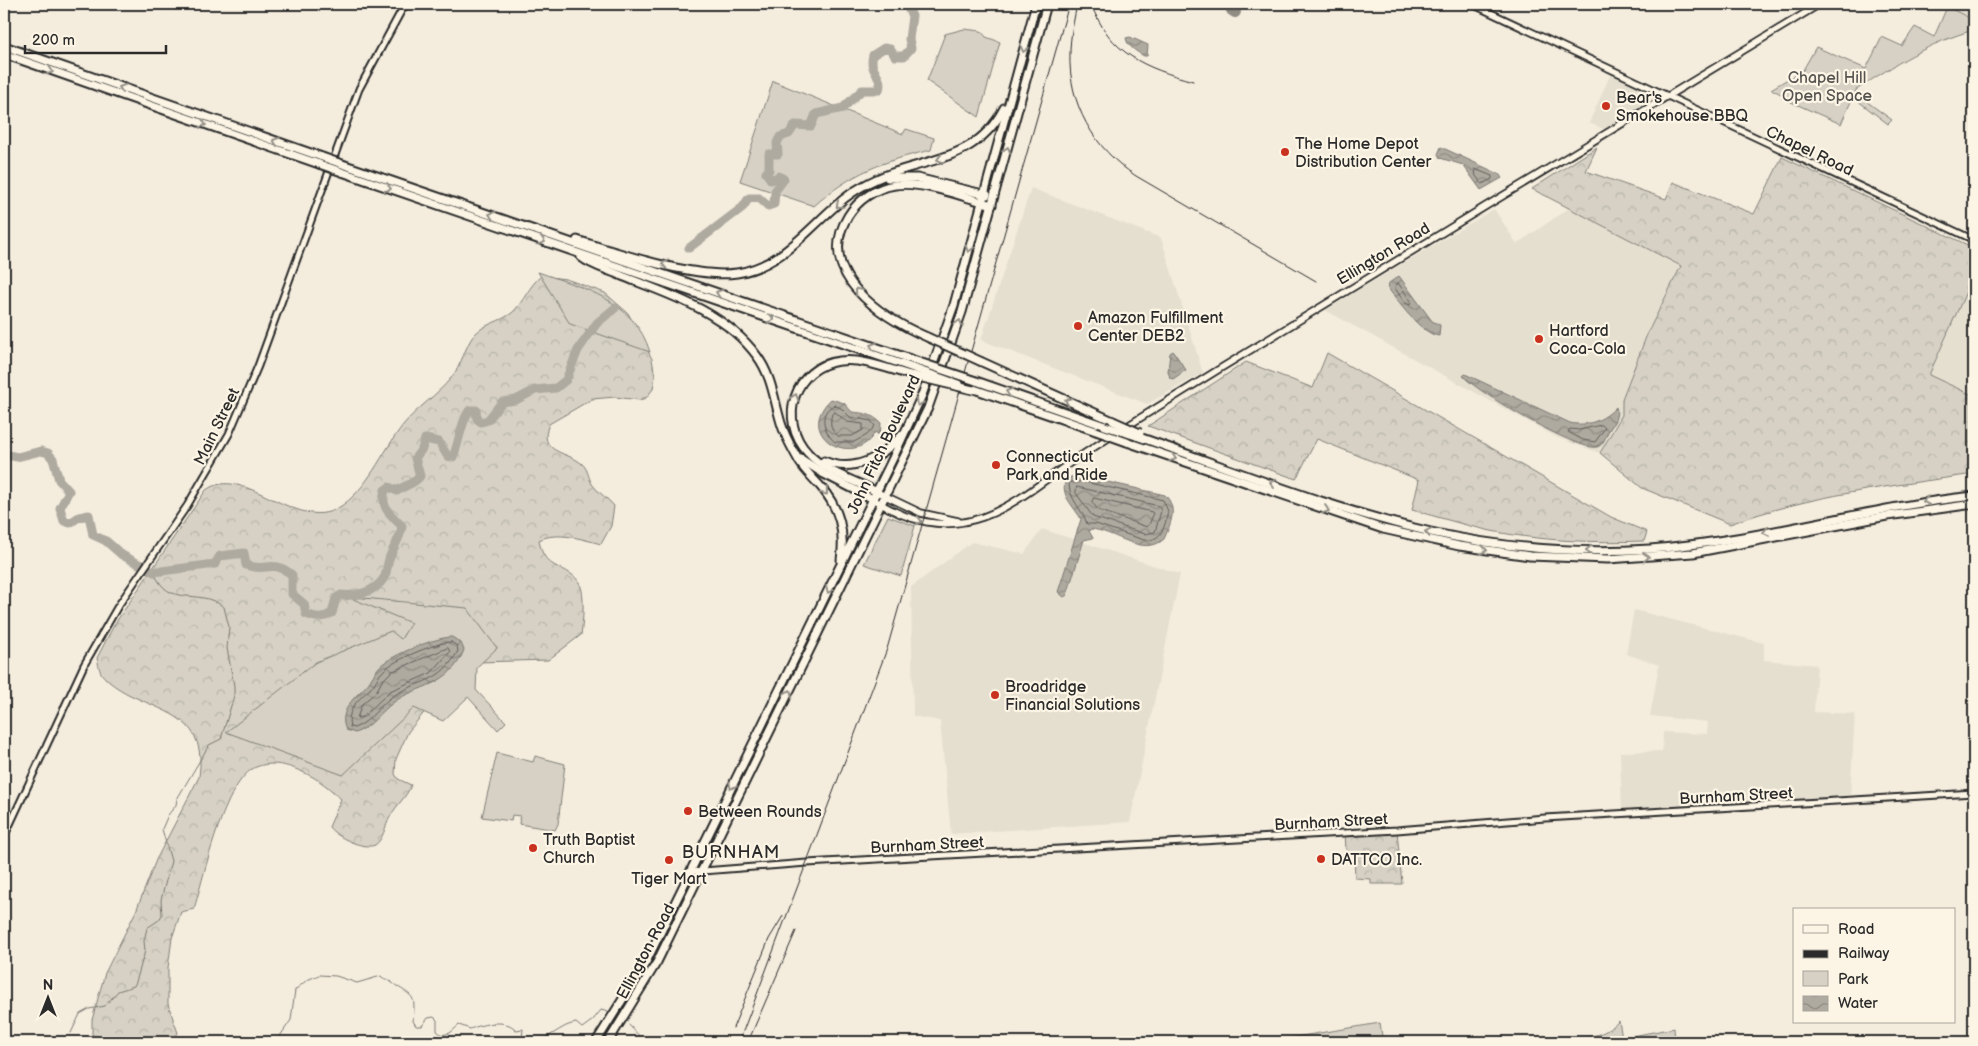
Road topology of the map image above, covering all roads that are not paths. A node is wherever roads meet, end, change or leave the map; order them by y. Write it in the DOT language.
graph roads {
  1 [pos="405,4"];
  2 [pos="1036,4"];
  3 [pos="1047,4"];
  4 [pos="1472,4"];
  5 [pos="1820,4"];
  6 [pos="4,46"];
  7 [pos="4,54"];
  8 [pos="1012,94"];
  9 [pos="1670,96"];
  10 [pos="321,161"];
  11 [pos="344,168"];
  12 [pos="880,178"];
  13 [pos="983,198"];
  14 [pos="993,201"];
  15 [pos="538,231"];
  16 [pos="1974,240"];
  17 [pos="576,253"];
  18 [pos="915,372"];
  19 [pos="908,428"];
  20 [pos="1138,435"];
  21 [pos="800,444"];
  22 [pos="795,453"];
  23 [pos="875,495"];
  24 [pos="1974,496"];
  25 [pos="886,497"];
  26 [pos="882,504"];
  27 [pos="1974,504"];
  28 [pos="960,521"];
  29 [pos="838,570"];
  30 [pos="814,619"];
  31 [pos="823,623"];
  32 [pos="1974,793"];
  33 [pos="4,837"];
  34 [pos="702,871"];
  35 [pos="690,872"];
  36 [pos="596,1042"];
  37 [pos="608,1042"];
  1 -- 33 [label="street, Main Street"];
  2 -- 8 [label="highway, John Fitch Boulevard, one-way"];
  14 -- 3 [label="highway, John Fitch Boulevard, one-way"];
  4 -- 9 [label="street, Chapel Road"];
  5 -- 9 [label="main road, Ellington Road"];
  10 -- 6 [label="highway, one-way"];
  7 -- 10 [label="highway, one-way"];
  8 -- 12 [label="highway, one-way"];
  8 -- 13 [label="highway, John Fitch Boulevard"];
  9 -- 16 [label="street, Chapel Road"];
  9 -- 28 [label="main road, Ellington Road"];
  10 -- 11 [label="highway, bridge"];
  15 -- 11 [label="highway, one-way"];
  11 -- 17 [label="highway, one-way"];
  12 -- 13 [label="highway"];
  12 -- 15 [label="highway, one-way"];
  13 -- 14 [label="highway"];
  13 -- 19 [label="highway, John Fitch Boulevard, one-way"];
  20 -- 13 [label="highway, one-way, bridge"];
  25 -- 14 [label="highway, John Fitch Boulevard, one-way"];
  20 -- 15 [label="highway, one-way, bridge"];
  17 -- 18 [label="highway, one-way"];
  17 -- 22 [label="highway"];
  21 -- 18 [label="highway, one-way"];
  18 -- 27 [label="highway, one-way, bridge"];
  19 -- 21 [label="highway"];
  19 -- 23 [label="highway, John Fitch Boulevard"];
  24 -- 20 [label="highway, one-way"];
  21 -- 23 [label="highway"];
  22 -- 23 [label="highway"];
  22 -- 29 [label="highway, one-way"];
  23 -- 25 [label="main road, Ellington Road"];
  23 -- 26 [label="main road, Ellington Road"];
  23 -- 29 [label="highway, John Fitch Boulevard"];
  25 -- 26 [label="highway, John Fitch Boulevard"];
  25 -- 28 [label="main road, Ellington Road"];
  26 -- 28 [label="main road, Ellington Road, one-way"];
  26 -- 31 [label="highway, John Fitch Boulevard"];
  29 -- 30 [label="highway, John Fitch Boulevard, one-way"];
  30 -- 31 [label="highway"];
  30 -- 35 [label="highway, John Fitch Boulevard, one-way"];
  34 -- 31 [label="highway, John Fitch Boulevard, one-way"];
  32 -- 34 [label="street, Burnham Street"];
  34 -- 35 [label="street, Burnham Street"];
  34 -- 37 [label="highway, Ellington Road"];
  35 -- 36 [label="highway, Ellington Road"];
}
